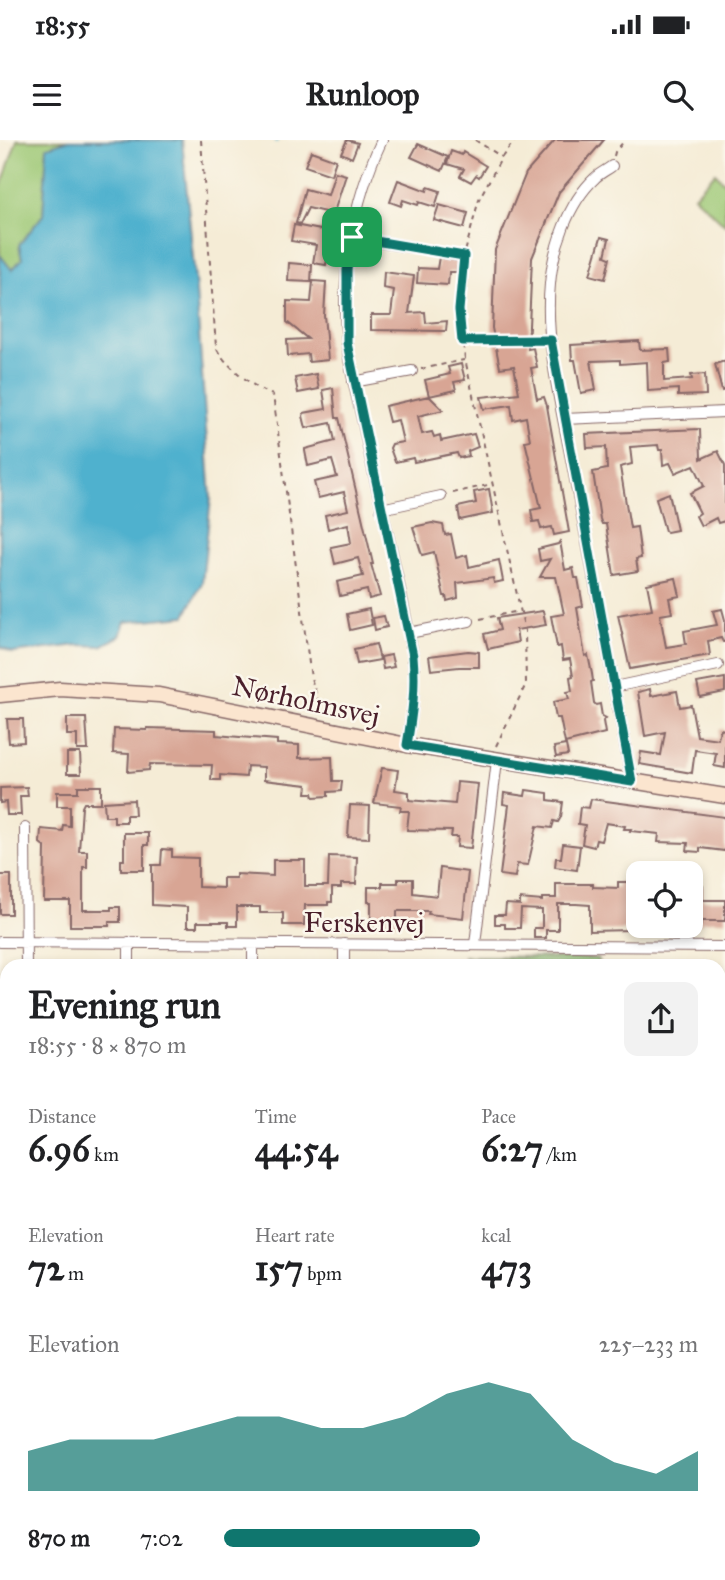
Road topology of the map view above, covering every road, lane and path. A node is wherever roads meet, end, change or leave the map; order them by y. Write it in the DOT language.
graph roads {
  1 [pos="201,140"];
  2 [pos="382,140"];
  3 [pos="475,140"];
  4 [pos="515,140"];
  5 [pos="625,140"];
  6 [pos="502,157"];
  7 [pos="612,166"];
  8 [pos="352,237"];
  9 [pos="411,247"];
  10 [pos="464,256"];
  11 [pos="551,340"];
  12 [pos="462,341"];
  13 [pos="465,359"];
  14 [pos="412,371"];
  15 [pos="354,382"];
  16 [pos="722,412"];
  17 [pos="564,419"];
  18 [pos="725,424"];
  19 [pos="493,484"];
  20 [pos="441,496"];
  21 [pos="382,509"];
  22 [pos="520,611"];
  23 [pos="469,621"];
  24 [pos="409,633"];
  25 [pos="718,665"];
  26 [pos="614,687"];
  27 [pos="0,695"];
  28 [pos="318,728"];
  29 [pos="407,745"];
  30 [pos="497,760"];
  31 [pos="632,782"];
  32 [pos="725,796"];
  33 [pos="25,828"];
  34 [pos="0,942"];
  35 [pos="27,942"];
  36 [pos="130,942"];
  37 [pos="253,944"];
  38 [pos="344,944"];
  39 [pos="475,944"];
  40 [pos="725,947"];
  41 [pos="26,959"];
  42 [pos="130,959"];
  43 [pos="253,959"];
  44 [pos="344,959"];
  1 -- 28 [label="path"];
  2 -- 8 [label="street"];
  3 -- 6 [label="path"];
  4 -- 6 [label="path"];
  5 -- 7 [label="path"];
  6 -- 10 [label="path"];
  7 -- 11 [label="street"];
  8 -- 9 [label="street"];
  8 -- 15 [label="street"];
  9 -- 10 [label="path"];
  10 -- 12 [label="path"];
  11 -- 12 [label="path"];
  11 -- 17 [label="street"];
  12 -- 13 [label="path"];
  13 -- 14 [label="path"];
  13 -- 19 [label="path"];
  14 -- 15 [label="street"];
  15 -- 21 [label="street"];
  16 -- 17 [label="street"];
  16 -- 18 [label="street"];
  17 -- 26 [label="street"];
  19 -- 20 [label="path"];
  19 -- 22 [label="path"];
  20 -- 21 [label="street"];
  21 -- 24 [label="street"];
  22 -- 23 [label="path"];
  22 -- 30 [label="path"];
  23 -- 24 [label="street"];
  24 -- 29 [label="street"];
  25 -- 26 [label="street"];
  26 -- 31 [label="street"];
  27 -- 28 [label="street, Nørholmsvej"];
  28 -- 29 [label="street, Nørholmsvej"];
  29 -- 30 [label="street, Nørholmsvej"];
  30 -- 31 [label="street, Nørholmsvej"];
  30 -- 39 [label="street"];
  31 -- 32 [label="street, Nørholmsvej"];
  33 -- 35 [label="street"];
  34 -- 35 [label="street, Ferskenvej"];
  35 -- 36 [label="street, Ferskenvej"];
  35 -- 41 [label="street"];
  36 -- 37 [label="street, Ferskenvej"];
  36 -- 42 [label="street"];
  37 -- 38 [label="street, Ferskenvej"];
  37 -- 43 [label="street"];
  38 -- 39 [label="street, Ferskenvej"];
  38 -- 44 [label="street"];
  39 -- 40 [label="street, Ferskenvej"];
}
